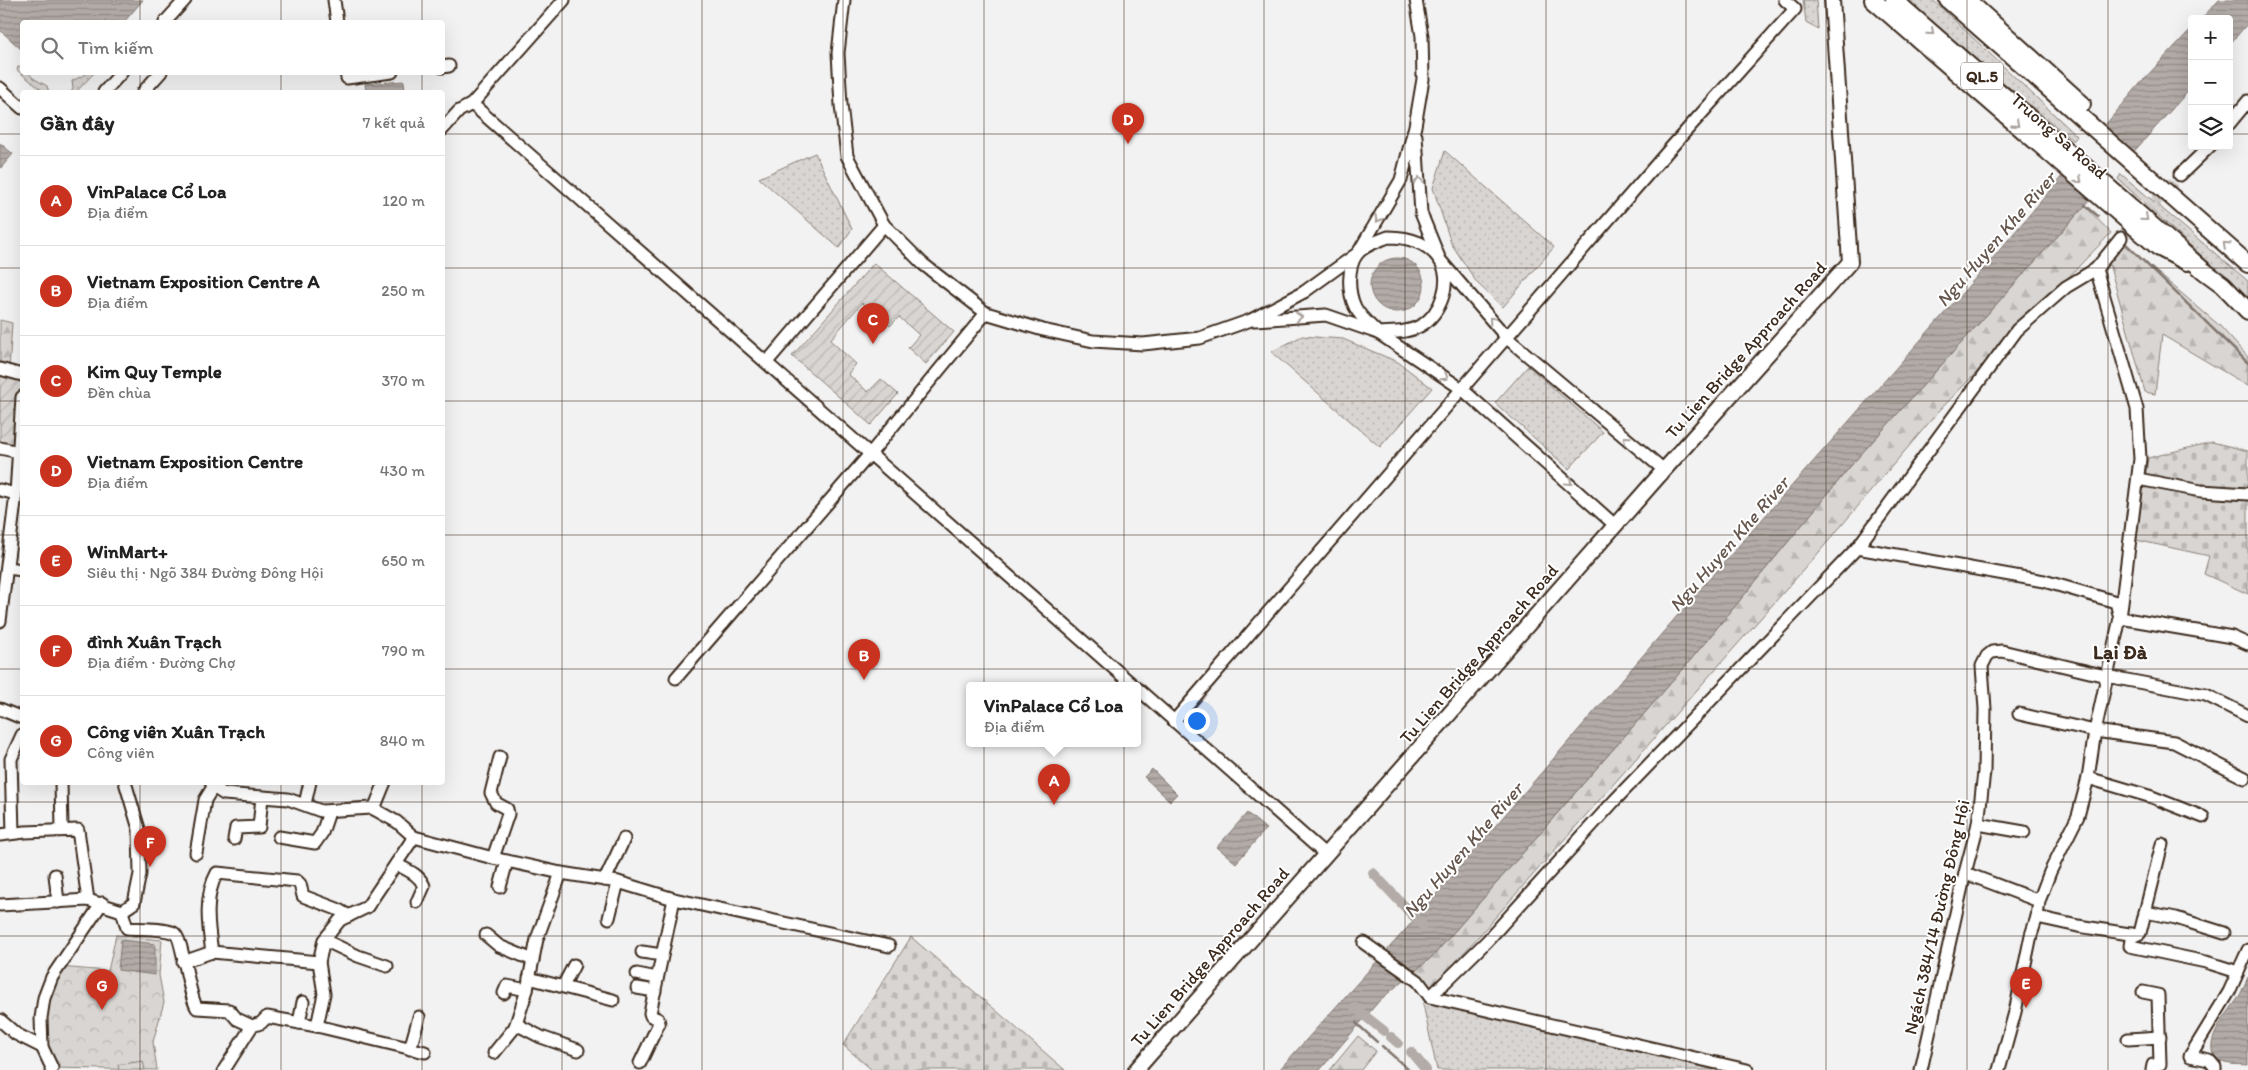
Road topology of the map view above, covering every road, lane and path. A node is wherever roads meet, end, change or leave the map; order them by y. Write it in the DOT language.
graph roads {
  1 [pos="185,0"];
  2 [pos="334,0"];
  3 [pos="564,0"];
  4 [pos="844,0"];
  5 [pos="1416,0"];
  6 [pos="1785,0"];
  7 [pos="1832,0"];
  8 [pos="1873,0"];
  9 [pos="1894,0"];
  10 [pos="1948,0"];
  11 [pos="1967,0"];
  12 [pos="167,20"];
  13 [pos="337,20"];
  14 [pos="119,75"];
  15 [pos="158,75"];
  16 [pos="346,75"];
  17 [pos="370,75"];
  18 [pos="0,88"];
  19 [pos="106,90"];
  20 [pos="145,90"];
  21 [pos="2248,101"];
  22 [pos="472,104"];
  23 [pos="20,106"];
  24 [pos="2233,119"];
  25 [pos="2095,123"];
  26 [pos="445,126"];
  27 [pos="1415,126"];
  28 [pos="2206,150"];
  29 [pos="2064,158"];
  30 [pos="2180,175"];
  31 [pos="884,225"];
  32 [pos="2122,238"];
  33 [pos="1358,254"];
  34 [pos="1440,260"];
  35 [pos="2248,264"];
  36 [pos="2096,269"];
  37 [pos="2248,311"];
  38 [pos="986,313"];
  39 [pos="1250,320"];
  40 [pos="1378,333"];
  41 [pos="1507,338"];
  42 [pos="767,362"];
  43 [pos="0,369"];
  44 [pos="20,374"];
  45 [pos="1462,389"];
  46 [pos="20,434"];
  47 [pos="0,448"];
  48 [pos="19,452"];
  49 [pos="870,454"];
  50 [pos="1664,470"];
  51 [pos="2138,479"];
  52 [pos="0,490"];
  53 [pos="16,494"];
  54 [pos="2248,494"];
  55 [pos="18,513"];
  56 [pos="1616,526"];
  57 [pos="6,540"];
  58 [pos="1857,548"];
  59 [pos="8,568"];
  60 [pos="20,570"];
  61 [pos="3,586"];
  62 [pos="2120,618"];
  63 [pos="0,621"];
  64 [pos="2248,644"];
  65 [pos="2106,676"];
  66 [pos="676,678"];
  67 [pos="1129,682"];
  68 [pos="1141,692"];
  69 [pos="0,710"];
  70 [pos="2020,714"];
  71 [pos="2248,716"];
  72 [pos="20,717"];
  73 [pos="1174,721"];
  74 [pos="2095,731"];
  75 [pos="20,739"];
  76 [pos="500,757"];
  77 [pos="2088,778"];
  78 [pos="2245,778"];
  79 [pos="61,785"];
  80 [pos="127,785"];
  81 [pos="212,785"];
  82 [pos="309,785"];
  83 [pos="384,785"];
  84 [pos="5,793"];
  85 [pos="262,797"];
  86 [pos="305,804"];
  87 [pos="374,809"];
  88 [pos="328,812"];
  89 [pos="2203,817"];
  90 [pos="1978,824"];
  91 [pos="62,830"];
  92 [pos="2024,832"];
  93 [pos="13,833"];
  94 [pos="0,835"];
  95 [pos="279,837"];
  96 [pos="414,837"];
  97 [pos="234,839"];
  98 [pos="624,839"];
  99 [pos="2162,844"];
  100 [pos="196,853"];
  101 [pos="1326,855"];
  102 [pos="493,858"];
  103 [pos="507,861"];
  104 [pos="396,864"];
  105 [pos="561,873"];
  106 [pos="1964,874"];
  107 [pos="55,875"];
  108 [pos="606,880"];
  109 [pos="618,882"];
  110 [pos="500,887"];
  111 [pos="674,899"];
  112 [pos="88,900"];
  113 [pos="2039,901"];
  114 [pos="58,902"];
  115 [pos="417,902"];
  116 [pos="102,903"];
  117 [pos="0,905"];
  118 [pos="122,911"];
  119 [pos="2145,912"];
  120 [pos="349,916"];
  121 [pos="2037,917"];
  122 [pos="609,918"];
  123 [pos="2224,933"];
  124 [pos="2132,934"];
  125 [pos="486,935"];
  126 [pos="324,940"];
  127 [pos="1364,943"];
  128 [pos="889,946"];
  129 [pos="2248,950"];
  130 [pos="212,952"];
  131 [pos="642,952"];
  132 [pos="662,955"];
  133 [pos="533,960"];
  134 [pos="183,962"];
  135 [pos="319,962"];
  136 [pos="574,965"];
  137 [pos="388,966"];
  138 [pos="2238,972"];
  139 [pos="637,974"];
  140 [pos="530,978"];
  141 [pos="657,978"];
  142 [pos="564,986"];
  143 [pos="637,988"];
  144 [pos="527,990"];
  145 [pos="655,991"];
  146 [pos="2143,992"];
  147 [pos="504,993"];
  148 [pos="1430,997"];
  149 [pos="613,1000"];
  150 [pos="303,1002"];
  151 [pos="419,1017"];
  152 [pos="0,1020"];
  153 [pos="299,1023"];
  154 [pos="516,1024"];
  155 [pos="252,1026"];
  156 [pos="317,1026"];
  157 [pos="2160,1037"];
  158 [pos="2128,1040"];
  159 [pos="42,1047"];
  160 [pos="410,1049"];
  161 [pos="578,1050"];
  162 [pos="425,1052"];
  163 [pos="494,1054"];
  164 [pos="640,1063"];
  165 [pos="53,1069"];
  166 [pos="1741,1069"];
  167 [pos="224,1070"];
  168 [pos="1136,1070"];
  169 [pos="1921,1070"];
  170 [pos="2003,1070"];
  171 [pos="2152,1070"];
  172 [pos="2215,1070"];
  1 -- 12 [label="street"];
  2 -- 13 [label="street"];
  3 -- 22 [label="street"];
  4 -- 31 [label="street"];
  5 -- 27 [label="street"];
  6 -- 41 [label="street"];
  7 -- 50 [label="main road, Tu Lien Bridge Approach Road"];
  8 -- 29 [label="highway, Truong Sa Road / QL.5, one-way"];
  9 -- 29 [label="highway, Truong Sa Road / QL.5, one-way"];
  10 -- 25 [label="highway, Truong Sa Road / QL.5"];
  11 -- 25 [label="highway, Truong Sa Road / QL.5"];
  14 -- 19 [label="street"];
  15 -- 20 [label="street"];
  16 -- 17 [label="street"];
  18 -- 23 [label="street"];
  21 -- 24 [label="street"];
  22 -- 26 [label="street"];
  22 -- 42 [label="street"];
  35 -- 25 [label="highway, Truong Sa Road / QL.5, one-way"];
  27 -- 33 [label="street, one-way"];
  34 -- 27 [label="street, one-way"];
  28 -- 30 [label="street"];
  29 -- 37 [label="highway, Truong Sa Road / QL.5, one-way"];
  31 -- 38 [label="street"];
  31 -- 42 [label="street"];
  32 -- 36 [label="street"];
  33 -- 34 [label="street"];
  33 -- 39 [label="street"];
  33 -- 40 [label="street"];
  34 -- 40 [label="street"];
  41 -- 34 [label="street, one-way"];
  36 -- 51 [label="street"];
  36 -- 58 [label="street"];
  38 -- 39 [label="street"];
  38 -- 49 [label="street"];
  39 -- 40 [label="street, one-way"];
  40 -- 45 [label="street, one-way"];
  41 -- 45 [label="street"];
  50 -- 41 [label="street, one-way"];
  42 -- 49 [label="street"];
  43 -- 44 [label="street"];
  45 -- 56 [label="street, one-way"];
  45 -- 73 [label="street"];
  46 -- 48 [label="street"];
  47 -- 48 [label="street"];
  48 -- 53 [label="street"];
  49 -- 66 [label="street"];
  49 -- 67 [label="street"];
  50 -- 56 [label="main road, Tu Lien Bridge Approach Road"];
  51 -- 54 [label="street"];
  51 -- 62 [label="street"];
  52 -- 53 [label="street"];
  53 -- 55 [label="street"];
  55 -- 57 [label="street"];
  56 -- 101 [label="main road, Tu Lien Bridge Approach Road"];
  57 -- 59 [label="street"];
  58 -- 62 [label="street"];
  58 -- 148 [label="street"];
  59 -- 60 [label="street"];
  59 -- 61 [label="street"];
  61 -- 63 [label="street"];
  62 -- 64 [label="street"];
  62 -- 65 [label="street"];
  65 -- 71 [label="street, Ngách 384/14 Đường Đông Hội"];
  65 -- 74 [label="street"];
  65 -- 90 [label="street, Ngách 384/14 Đường Đông Hội"];
  68 -- 73 [label="street"];
  69 -- 72 [label="street"];
  70 -- 74 [label="street"];
  73 -- 101 [label="street"];
  74 -- 77 [label="street"];
  74 -- 78 [label="street"];
  75 -- 84 [label="street"];
  76 -- 102 [label="street"];
  77 -- 89 [label="street"];
  77 -- 113 [label="street"];
  79 -- 91 [label="street"];
  80 -- 118 [label="street"];
  81 -- 85 [label="street"];
  81 -- 100 [label="street"];
  82 -- 86 [label="street"];
  83 -- 87 [label="street"];
  84 -- 93 [label="street"];
  85 -- 86 [label="street"];
  85 -- 97 [label="street"];
  86 -- 88 [label="street"];
  87 -- 88 [label="street"];
  87 -- 96 [label="street"];
  88 -- 95 [label="street"];
  90 -- 92 [label="street"];
  90 -- 106 [label="street, Ngách 384/14 Đường Đông Hội"];
  91 -- 93 [label="street"];
  91 -- 112 [label="street"];
  93 -- 94 [label="street"];
  96 -- 102 [label="street"];
  96 -- 104 [label="street"];
  98 -- 108 [label="street"];
  99 -- 119 [label="street"];
  101 -- 168 [label="main road, Tu Lien Bridge Approach Road"];
  102 -- 103 [label="street"];
  103 -- 105 [label="street"];
  103 -- 110 [label="street"];
  104 -- 115 [label="street"];
  104 -- 120 [label="street"];
  105 -- 108 [label="street"];
  105 -- 133 [label="street"];
  106 -- 113 [label="street"];
  106 -- 169 [label="street, Ngách 384/14 Đường Đông Hội"];
  107 -- 114 [label="street"];
  108 -- 109 [label="street"];
  109 -- 111 [label="street"];
  109 -- 122 [label="street"];
  111 -- 128 [label="street"];
  111 -- 132 [label="street"];
  112 -- 114 [label="street"];
  112 -- 116 [label="street"];
  113 -- 121 [label="street"];
  114 -- 117 [label="street"];
  116 -- 118 [label="street"];
  116 -- 159 [label="street"];
  118 -- 134 [label="street"];
  119 -- 123 [label="street"];
  119 -- 124 [label="street"];
  120 -- 126 [label="street"];
  120 -- 130 [label="street"];
  121 -- 124 [label="street"];
  121 -- 170 [label="street"];
  124 -- 138 [label="street"];
  125 -- 133 [label="street"];
  126 -- 135 [label="street"];
  126 -- 137 [label="street"];
  127 -- 148 [label="street"];
  129 -- 138 [label="street"];
  130 -- 134 [label="street"];
  130 -- 135 [label="street"];
  131 -- 132 [label="street"];
  132 -- 141 [label="street"];
  133 -- 140 [label="street"];
  134 -- 155 [label="street"];
  135 -- 156 [label="street"];
  136 -- 142 [label="street"];
  138 -- 172 [label="street"];
  139 -- 141 [label="street"];
  140 -- 142 [label="street"];
  140 -- 144 [label="street"];
  141 -- 145 [label="street"];
  142 -- 149 [label="street"];
  143 -- 145 [label="street"];
  144 -- 147 [label="street"];
  144 -- 154 [label="street"];
  145 -- 164 [label="street"];
  146 -- 157 [label="street"];
  148 -- 166 [label="street"];
  150 -- 153 [label="street"];
  151 -- 160 [label="street"];
  152 -- 159 [label="street"];
  153 -- 155 [label="street"];
  153 -- 156 [label="street"];
  154 -- 161 [label="street"];
  154 -- 163 [label="street"];
  155 -- 167 [label="street"];
  156 -- 160 [label="street"];
  157 -- 158 [label="street"];
  157 -- 171 [label="street"];
  159 -- 165 [label="street"];
  160 -- 162 [label="street"];
}
